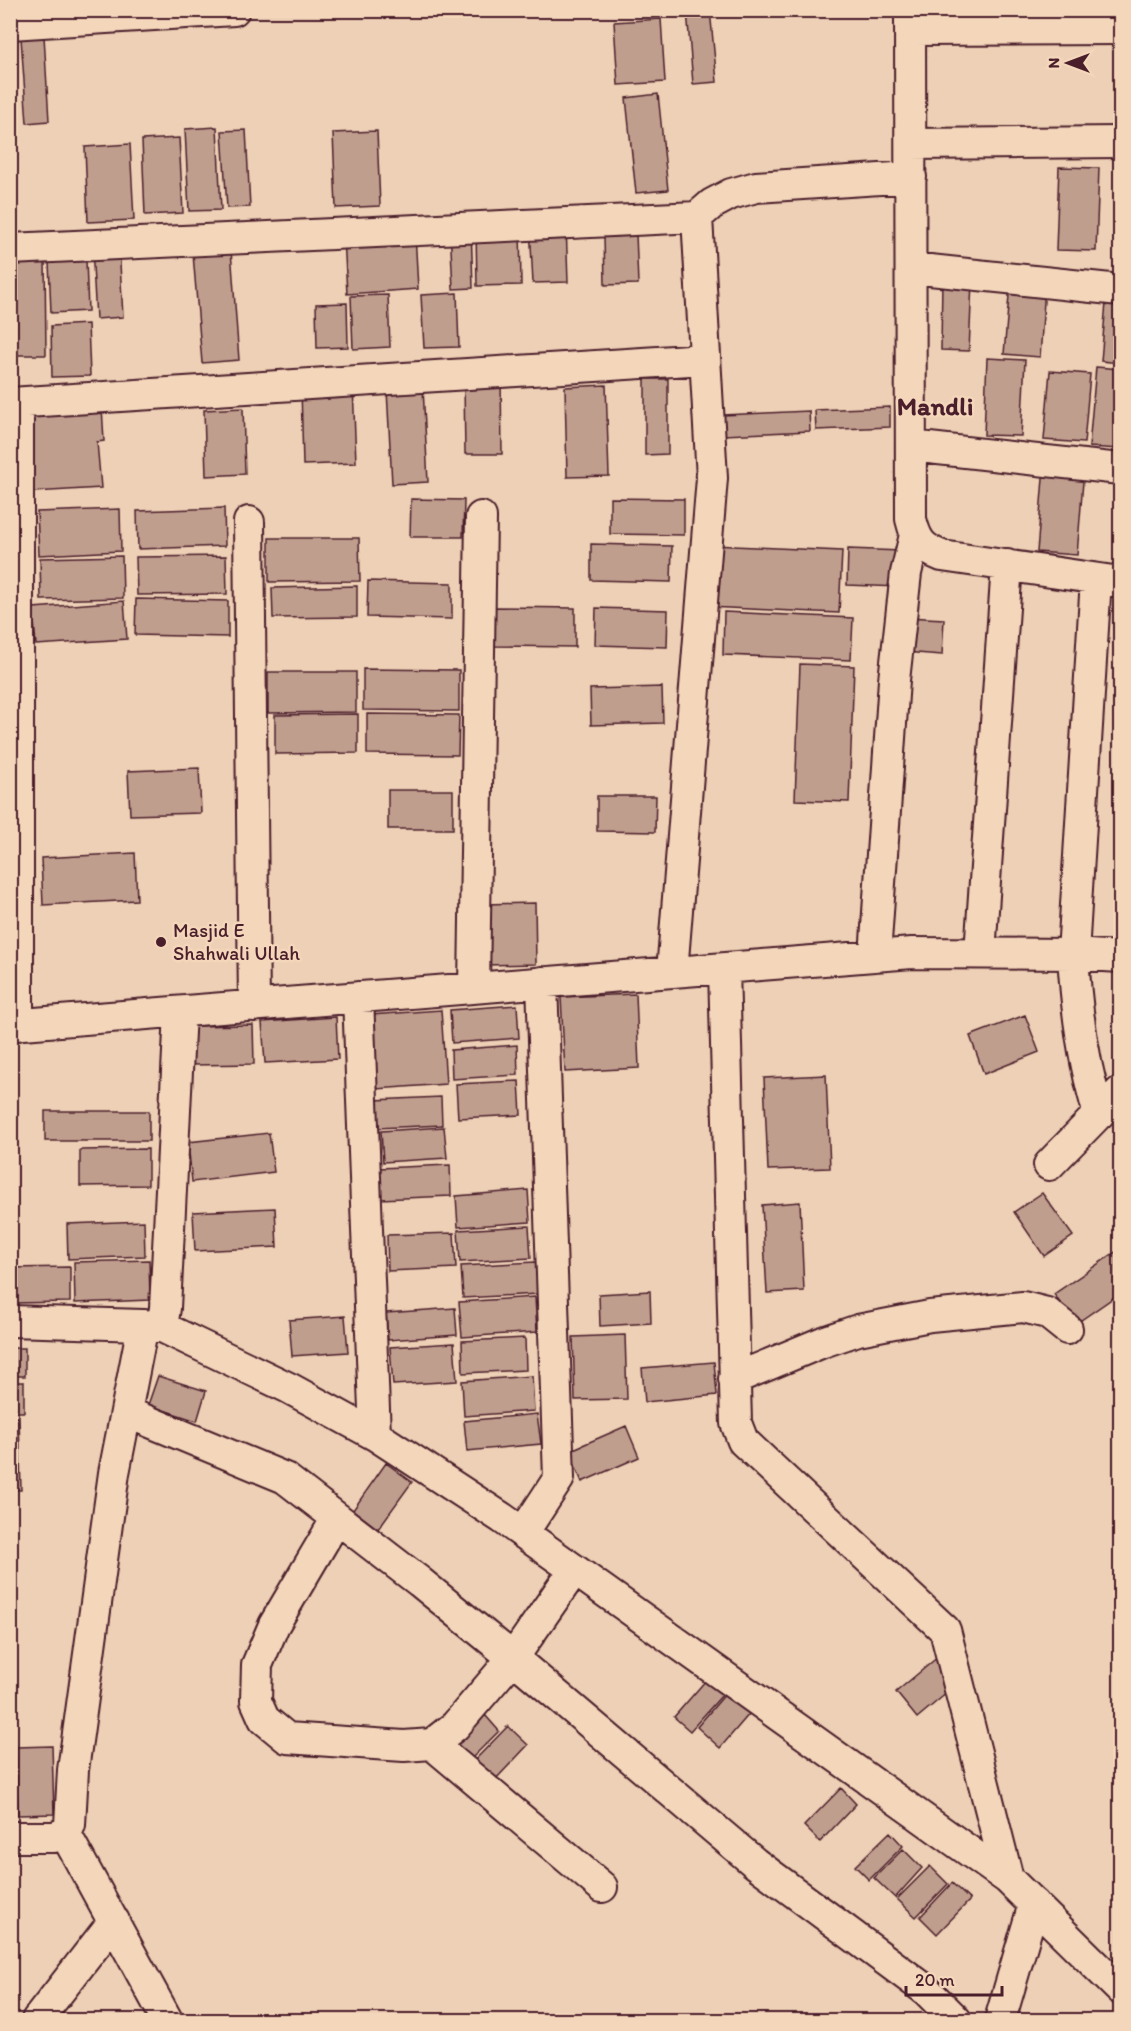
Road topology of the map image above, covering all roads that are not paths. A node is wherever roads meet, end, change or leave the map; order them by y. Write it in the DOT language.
graph roads {
  1 [pos="234,10"];
  2 [pos="910,20"];
  3 [pos="10,24"];
  4 [pos="1120,29"];
  5 [pos="1120,142"];
  6 [pos="911,144"];
  7 [pos="911,177"];
  8 [pos="697,217"];
  9 [pos="10,249"];
  10 [pos="911,268"];
  11 [pos="1120,290"];
  12 [pos="705,359"];
  13 [pos="14,403"];
  14 [pos="911,446"];
  15 [pos="1120,469"];
  16 [pos="481,518"];
  17 [pos="249,522"];
  18 [pos="915,535"];
  19 [pos="1007,565"];
  20 [pos="1108,581"];
  21 [pos="980,953"];
  22 [pos="1073,954"];
  23 [pos="875,956"];
  24 [pos="1120,957"];
  25 [pos="724,968"];
  26 [pos="672,972"];
  27 [pos="542,982"];
  28 [pos="474,988"];
  29 [pos="358,998"];
  30 [pos="254,1006"];
  31 [pos="180,1011"];
  32 [pos="14,1025"];
  33 [pos="1120,1092"];
  34 [pos="1099,1114"];
  35 [pos="1048,1165"];
  36 [pos="10,1322"];
  37 [pos="153,1326"];
  38 [pos="1067,1329"];
  39 [pos="735,1379"];
  40 [pos="126,1412"];
  41 [pos="375,1435"];
  42 [pos="337,1518"];
  43 [pos="523,1533"];
  44 [pos="574,1570"];
  45 [pos="513,1658"];
  46 [pos="432,1744"];
  47 [pos="65,1833"];
  48 [pos="10,1837"];
  49 [pos="1008,1879"];
  50 [pos="602,1887"];
  51 [pos="1034,1904"];
  52 [pos="114,1921"];
  53 [pos="1120,1989"];
  54 [pos="37,2020"];
  55 [pos="167,2020"];
  56 [pos="956,2020"];
  57 [pos="1000,2020"];
  1 -- 3 [label="street"];
  2 -- 4 [label="street"];
  2 -- 6 [label="street"];
  5 -- 6 [label="street"];
  6 -- 7 [label="street"];
  7 -- 8 [label="street"];
  7 -- 10 [label="street"];
  8 -- 9 [label="street"];
  8 -- 12 [label="street"];
  10 -- 11 [label="street"];
  10 -- 14 [label="street"];
  12 -- 13 [label="street"];
  12 -- 26 [label="street"];
  13 -- 32 [label="street"];
  14 -- 15 [label="street"];
  14 -- 18 [label="street"];
  16 -- 28 [label="street"];
  17 -- 30 [label="street"];
  18 -- 19 [label="street"];
  18 -- 23 [label="street"];
  19 -- 20 [label="street"];
  19 -- 21 [label="street"];
  20 -- 22 [label="street"];
  21 -- 22 [label="street"];
  21 -- 23 [label="street"];
  22 -- 24 [label="street"];
  22 -- 34 [label="street"];
  23 -- 25 [label="street"];
  25 -- 26 [label="street"];
  25 -- 39 [label="street"];
  26 -- 27 [label="street"];
  27 -- 28 [label="street"];
  27 -- 43 [label="street"];
  28 -- 29 [label="street"];
  29 -- 30 [label="street"];
  29 -- 41 [label="street"];
  30 -- 31 [label="street"];
  31 -- 32 [label="street"];
  31 -- 37 [label="street"];
  33 -- 34 [label="street"];
  34 -- 35 [label="street"];
  36 -- 37 [label="street"];
  37 -- 40 [label="street"];
  37 -- 41 [label="street"];
  38 -- 39 [label="street"];
  39 -- 49 [label="street"];
  40 -- 42 [label="street"];
  40 -- 47 [label="street"];
  41 -- 43 [label="street"];
  42 -- 45 [label="street"];
  42 -- 46 [label="street"];
  43 -- 44 [label="street"];
  44 -- 45 [label="street"];
  44 -- 49 [label="street"];
  45 -- 46 [label="street"];
  45 -- 56 [label="street"];
  46 -- 50 [label="street"];
  47 -- 48 [label="street"];
  47 -- 52 [label="street"];
  49 -- 51 [label="street"];
  51 -- 53 [label="street"];
  51 -- 57 [label="street"];
  52 -- 54 [label="street"];
  52 -- 55 [label="street"];
}
